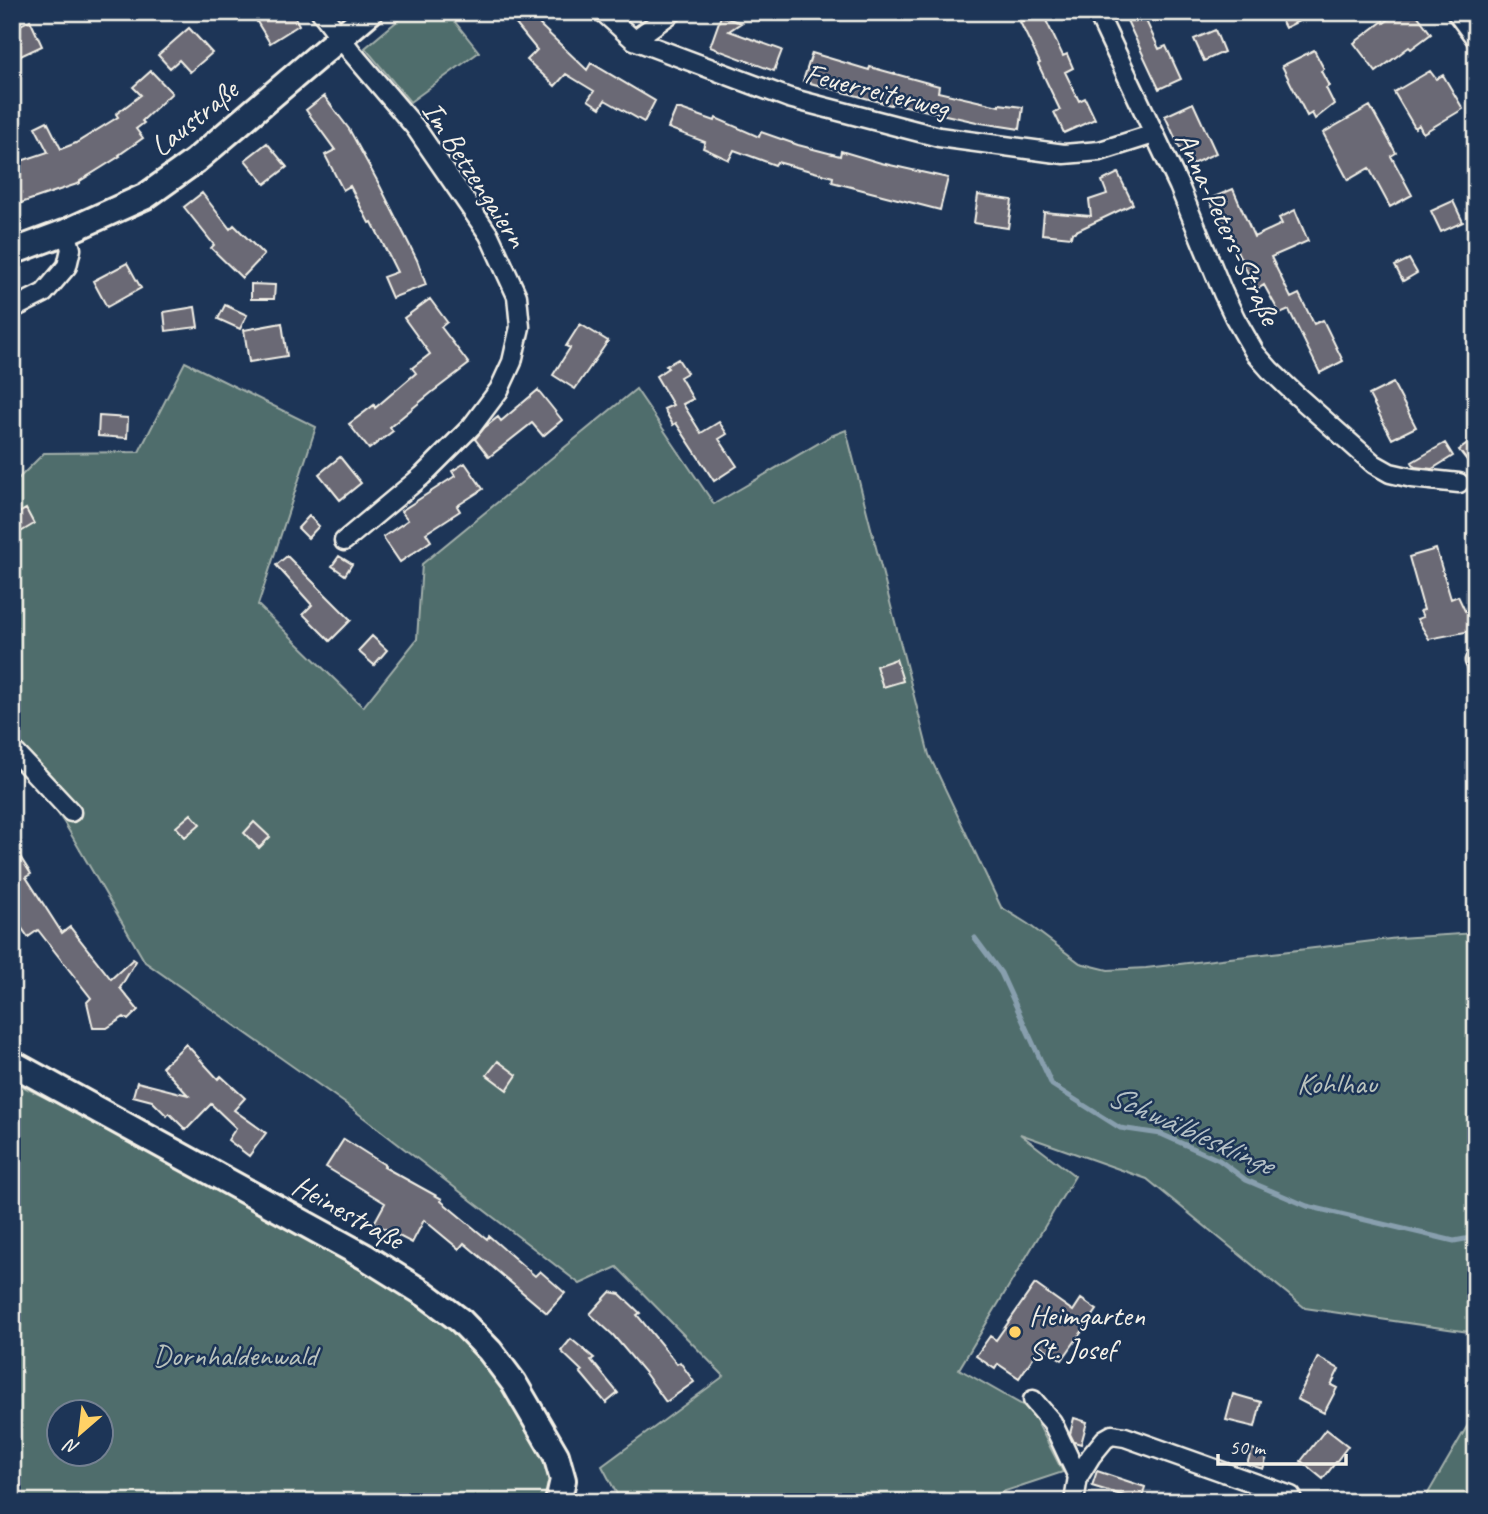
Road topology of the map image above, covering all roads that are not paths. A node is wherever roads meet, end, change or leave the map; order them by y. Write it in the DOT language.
graph roads {
  1 [pos="321,12"];
  2 [pos="370,12"];
  3 [pos="603,12"];
  4 [pos="673,12"];
  5 [pos="1097,12"];
  6 [pos="1456,12"];
  7 [pos="340,38"];
  8 [pos="1476,38"];
  9 [pos="634,40"];
  10 [pos="1154,134"];
  11 [pos="66,232"];
  12 [pos="38,243"];
  13 [pos="12,244"];
  14 [pos="12,252"];
  15 [pos="12,309"];
  16 [pos="1459,483"];
  17 [pos="344,541"];
  18 [pos="12,749"];
  19 [pos="71,812"];
  20 [pos="12,1063"];
  21 [pos="1032,1400"];
  22 [pos="1078,1477"];
  23 [pos="558,1502"];
  24 [pos="1074,1502"];
  25 [pos="1287,1502"];
  1 -- 7 [label="street, Im Betzengaiern"];
  2 -- 7 [label="main road, Laustraße"];
  3 -- 9 [label="street, Feuerreiterweg"];
  4 -- 9 [label="street"];
  5 -- 10 [label="street, Anna-Peters-Straße"];
  6 -- 8 [label="street"];
  7 -- 11 [label="main road, Laustraße"];
  7 -- 17 [label="street, Im Betzengaiern"];
  9 -- 10 [label="street, Feuerreiterweg"];
  10 -- 16 [label="street, Anna-Peters-Straße"];
  11 -- 12 [label="main road, Laustraße"];
  11 -- 15 [label="street"];
  12 -- 13 [label="main road, Laustraße"];
  12 -- 14 [label="main road, Laustraße"];
  18 -- 19 [label="street"];
  20 -- 23 [label="main road, Heinestraße"];
  21 -- 22 [label="street"];
  22 -- 24 [label="street"];
  22 -- 25 [label="street"];
}
